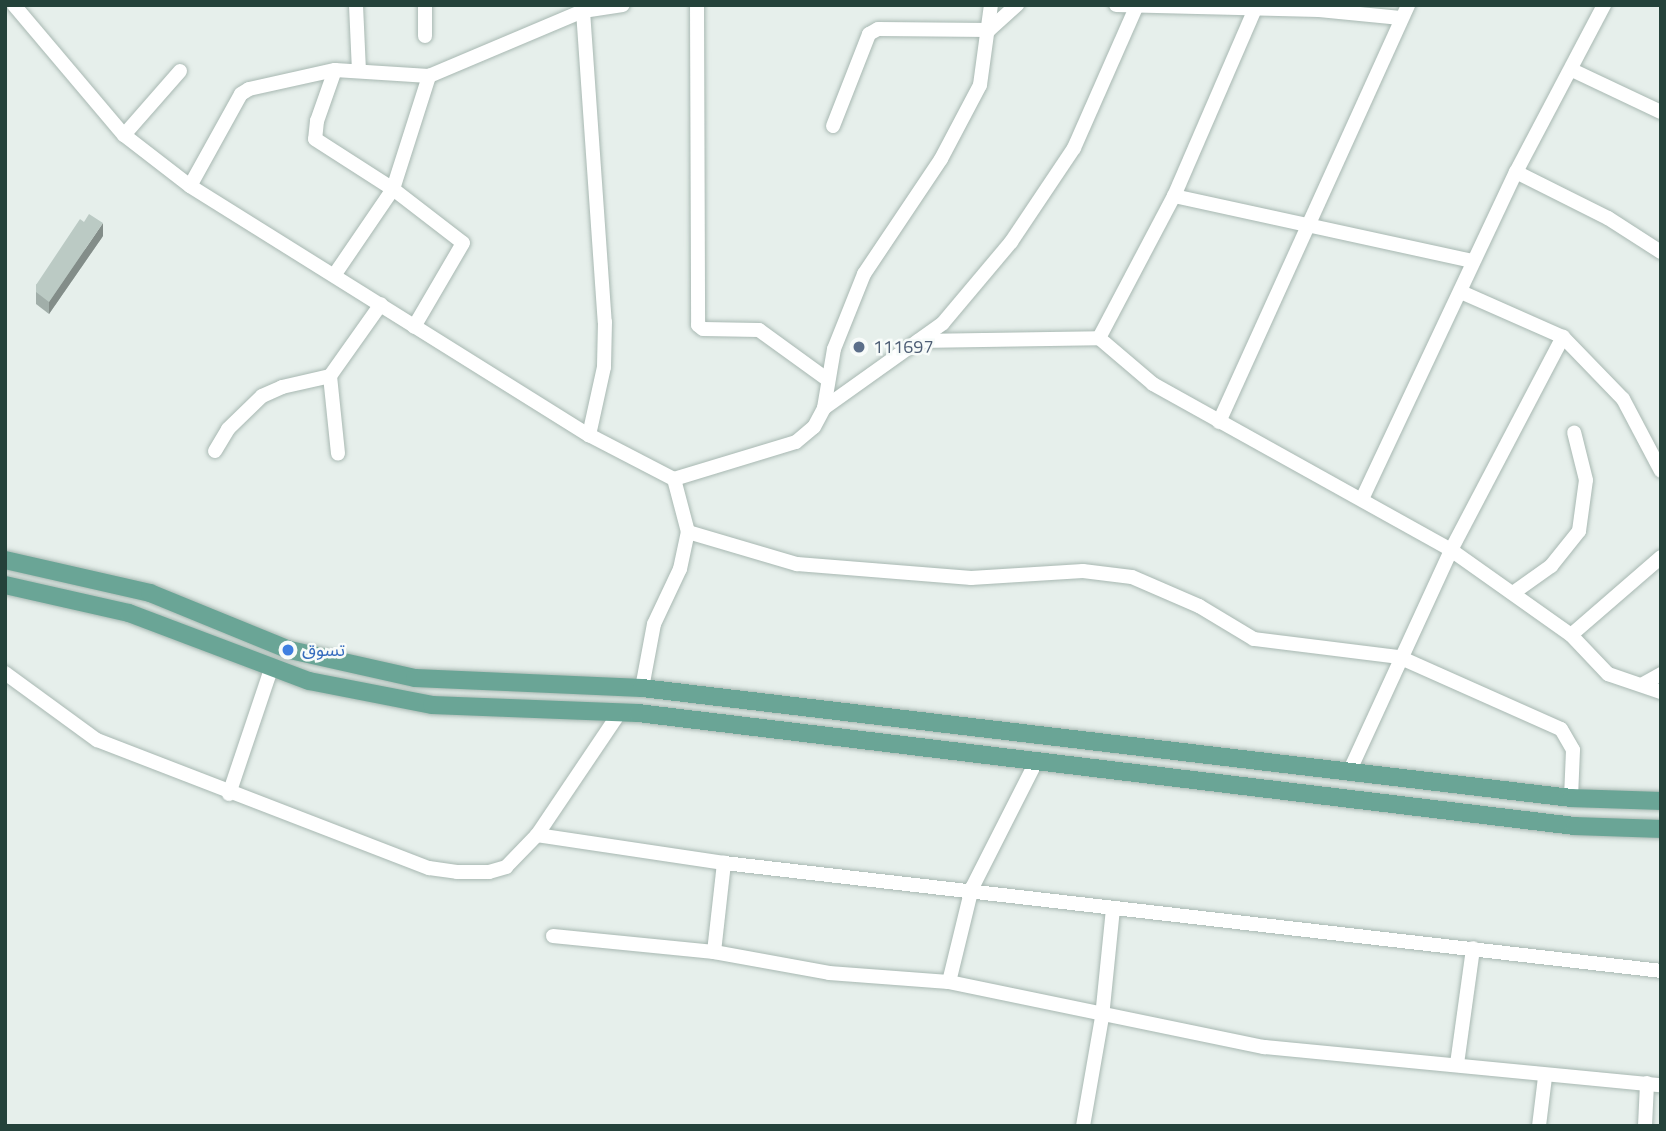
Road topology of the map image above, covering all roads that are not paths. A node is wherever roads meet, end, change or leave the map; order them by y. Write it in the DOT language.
graph roads {
  1 [pos="14,5"];
  2 [pos="356,5"];
  3 [pos="425,5"];
  4 [pos="623,5"];
  5 [pos="697,5"];
  6 [pos="991,5"];
  7 [pos="1017,5"];
  8 [pos="1116,5"];
  9 [pos="1604,5"];
  10 [pos="1137,6"];
  11 [pos="1319,7"];
  12 [pos="1255,9"];
  13 [pos="583,11"];
  14 [pos="1405,11"];
  15 [pos="989,30"];
  16 [pos="425,36"];
  17 [pos="335,70"];
  18 [pos="359,70"];
  19 [pos="1572,70"];
  20 [pos="180,71"];
  21 [pos="429,76"];
  22 [pos="1661,112"];
  23 [pos="833,126"];
  24 [pos="124,135"];
  25 [pos="1516,172"];
  26 [pos="190,186"];
  27 [pos="393,189"];
  28 [pos="1174,197"];
  29 [pos="1306,225"];
  30 [pos="1661,252"];
  31 [pos="1473,261"];
  32 [pos="335,274"];
  33 [pos="1461,292"];
  34 [pos="381,304"];
  35 [pos="414,327"];
  36 [pos="1563,337"];
  37 [pos="1099,338"];
  38 [pos="918,341"];
  39 [pos="330,376"];
  40 [pos="828,380"];
  41 [pos="824,408"];
  42 [pos="1219,422"];
  43 [pos="1574,432"];
  44 [pos="589,435"];
  45 [pos="215,451"];
  46 [pos="338,454"];
  47 [pos="1661,471"];
  48 [pos="674,479"];
  49 [pos="1363,497"];
  50 [pos="688,532"];
  51 [pos="1451,550"];
  52 [pos="1661,557"];
  53 [pos="5,560"];
  54 [pos="5,585"];
  55 [pos="1513,593"];
  56 [pos="1572,635"];
  57 [pos="1399,657"];
  58 [pos="271,669"];
  59 [pos="5,673"];
  60 [pos="1661,674"];
  61 [pos="1643,684"];
  62 [pos="642,688"];
  63 [pos="1661,692"];
  64 [pos="620,712"];
  65 [pos="1037,760"];
  66 [pos="1350,770"];
  67 [pos="229,794"];
  68 [pos="1571,798"];
  69 [pos="1661,801"];
  70 [pos="1661,829"];
  71 [pos="537,835"];
  72 [pos="724,863"];
  73 [pos="972,888"];
  74 [pos="1113,909"];
  75 [pos="553,936"];
  76 [pos="1473,948"];
  77 [pos="714,952"];
  78 [pos="1661,971"];
  79 [pos="949,982"];
  80 [pos="1102,1017"];
  81 [pos="1457,1064"];
  82 [pos="1545,1076"];
  83 [pos="1654,1084"];
  84 [pos="1083,1126"];
  85 [pos="1539,1126"];
  86 [pos="1645,1126"];
  1 -- 24 [label="street"];
  2 -- 18 [label="street"];
  3 -- 16 [label="street"];
  4 -- 13 [label="street"];
  5 -- 40 [label="street"];
  6 -- 15 [label="street"];
  7 -- 15 [label="street"];
  8 -- 10 [label="street"];
  9 -- 19 [label="street"];
  10 -- 12 [label="street"];
  10 -- 38 [label="street"];
  11 -- 12 [label="street"];
  11 -- 14 [label="street"];
  12 -- 28 [label="street"];
  13 -- 21 [label="street"];
  13 -- 44 [label="street"];
  14 -- 29 [label="street"];
  15 -- 23 [label="street"];
  15 -- 40 [label="street"];
  17 -- 18 [label="street"];
  17 -- 26 [label="street"];
  17 -- 27 [label="street"];
  18 -- 21 [label="street"];
  19 -- 22 [label="street"];
  19 -- 25 [label="street"];
  20 -- 24 [label="street"];
  21 -- 27 [label="street"];
  24 -- 26 [label="street"];
  25 -- 30 [label="street"];
  25 -- 31 [label="street"];
  26 -- 32 [label="street"];
  27 -- 32 [label="street"];
  27 -- 35 [label="street"];
  28 -- 29 [label="street"];
  28 -- 37 [label="street"];
  29 -- 31 [label="street"];
  29 -- 42 [label="street"];
  31 -- 33 [label="street"];
  32 -- 34 [label="street"];
  33 -- 36 [label="street"];
  33 -- 49 [label="street"];
  34 -- 35 [label="street"];
  34 -- 39 [label="street"];
  35 -- 44 [label="street"];
  36 -- 47 [label="street"];
  36 -- 51 [label="street"];
  37 -- 38 [label="street"];
  37 -- 42 [label="street"];
  38 -- 41 [label="street"];
  39 -- 45 [label="street"];
  39 -- 46 [label="street"];
  40 -- 41 [label="street"];
  41 -- 48 [label="street"];
  42 -- 49 [label="street"];
  43 -- 55 [label="street"];
  44 -- 48 [label="street"];
  48 -- 50 [label="street"];
  49 -- 51 [label="street"];
  50 -- 57 [label="street"];
  50 -- 62 [label="street"];
  51 -- 55 [label="street"];
  51 -- 57 [label="street"];
  52 -- 56 [label="street"];
  53 -- 62 [label="main road"];
  54 -- 58 [label="main road"];
  55 -- 56 [label="street"];
  56 -- 61 [label="street"];
  57 -- 66 [label="street"];
  57 -- 68 [label="street"];
  58 -- 64 [label="main road"];
  58 -- 67 [label="street"];
  59 -- 67 [label="street"];
  60 -- 61 [label="street"];
  61 -- 63 [label="street"];
  62 -- 66 [label="main road"];
  64 -- 65 [label="main road"];
  64 -- 71 [label="street"];
  65 -- 70 [label="main road"];
  65 -- 73 [label="street"];
  66 -- 68 [label="main road"];
  67 -- 71 [label="street"];
  68 -- 69 [label="main road"];
  71 -- 72 [label="street"];
  72 -- 73 [label="street"];
  72 -- 77 [label="street"];
  73 -- 74 [label="street"];
  73 -- 79 [label="street"];
  74 -- 76 [label="street"];
  74 -- 80 [label="street"];
  75 -- 77 [label="street"];
  76 -- 78 [label="street"];
  76 -- 81 [label="street"];
  77 -- 79 [label="street"];
  79 -- 80 [label="street"];
  80 -- 81 [label="street"];
  80 -- 84 [label="street"];
  81 -- 82 [label="street"];
  82 -- 83 [label="street"];
  82 -- 85 [label="street"];
  83 -- 86 [label="street"];
}
